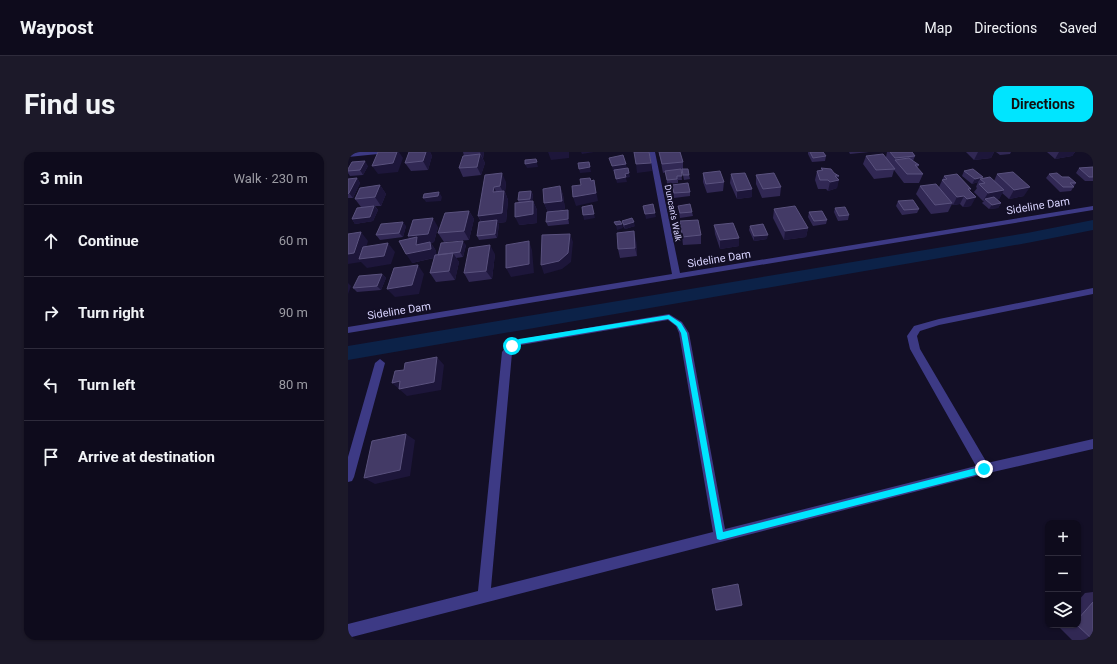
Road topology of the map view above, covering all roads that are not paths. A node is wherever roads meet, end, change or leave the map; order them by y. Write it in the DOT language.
graph roads {
  1 [pos="378,152"];
  2 [pos="652,152"];
  3 [pos="348,155"];
  4 [pos="1093,208"];
  5 [pos="677,277"];
  6 [pos="1093,292"];
  7 [pos="348,330"];
  8 [pos="380,363"];
  9 [pos="1093,444"];
  10 [pos="984,469"];
  11 [pos="348,477"];
  12 [pos="720,536"];
  13 [pos="484,597"];
  14 [pos="348,631"];
  1 -- 3 [label="street"];
  2 -- 5 [label="street, Duncan's Walk"];
  4 -- 5 [label="street, Sideline Dam"];
  5 -- 7 [label="street, Sideline Dam"];
  6 -- 10 [label="street"];
  8 -- 11 [label="street"];
  9 -- 10 [label="street"];
  10 -- 12 [label="street"];
  12 -- 13 [label="street"];
  12 -- 13 [label="street"];
  13 -- 14 [label="street"];
}
